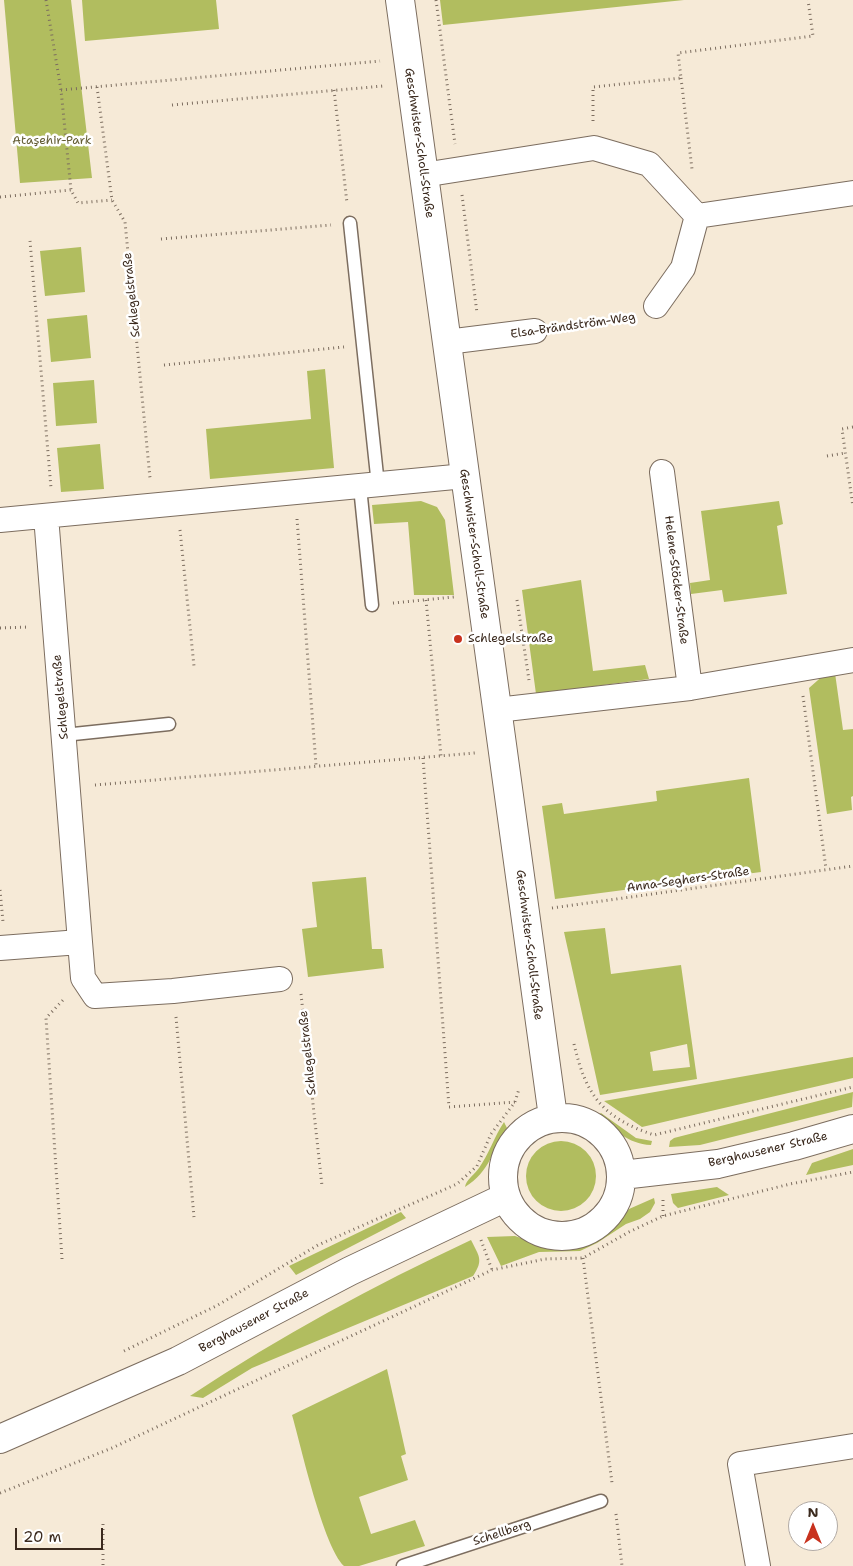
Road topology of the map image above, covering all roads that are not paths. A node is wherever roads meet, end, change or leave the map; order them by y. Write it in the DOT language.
graph roads {
  1 [pos="400,0"];
  2 [pos="423,175"];
  3 [pos="853,193"];
  4 [pos="697,216"];
  5 [pos="350,223"];
  6 [pos="656,306"];
  7 [pos="536,331"];
  8 [pos="447,342"];
  9 [pos="662,472"];
  10 [pos="465,476"];
  11 [pos="369,486"];
  12 [pos="50,516"];
  13 [pos="0,520"];
  14 [pos="372,605"];
  15 [pos="853,660"];
  16 [pos="690,688"];
  17 [pos="497,710"];
  18 [pos="169,724"];
  19 [pos="64,735"];
  20 [pos="80,942"];
  21 [pos="0,948"];
  22 [pos="280,979"];
  23 [pos="553,1118"];
  24 [pos="853,1129"];
  25 [pos="622,1175"];
  26 [pos="506,1197"];
  27 [pos="0,1439"];
  28 [pos="853,1446"];
  29 [pos="601,1501"];
  30 [pos="403,1566"];
  31 [pos="758,1566"];
  1 -- 2 [label="street, Geschwister-Scholl-Straße"];
  2 -- 4 [label="street"];
  2 -- 8 [label="street, Geschwister-Scholl-Straße"];
  3 -- 4 [label="street"];
  4 -- 6 [label="street"];
  5 -- 11 [label="lane"];
  7 -- 8 [label="street, Elsa-Brändström-Weg"];
  8 -- 10 [label="street, Geschwister-Scholl-Straße"];
  9 -- 16 [label="street, Helene-Stöcker-Straße"];
  10 -- 11 [label="street"];
  10 -- 17 [label="street, Geschwister-Scholl-Straße"];
  11 -- 12 [label="street"];
  11 -- 14 [label="lane"];
  12 -- 13 [label="street"];
  12 -- 19 [label="street, Schlegelstraße"];
  15 -- 16 [label="street"];
  16 -- 17 [label="street"];
  17 -- 23 [label="street, Geschwister-Scholl-Straße"];
  18 -- 19 [label="lane"];
  19 -- 20 [label="street, Schlegelstraße"];
  20 -- 21 [label="street"];
  20 -- 22 [label="street, Schlegelstraße"];
  23 -- 25 [label="street"];
  23 -- 26 [label="street"];
  24 -- 25 [label="street, Berghausener Straße"];
  25 -- 26 [label="street"];
  26 -- 27 [label="street, Berghausener Straße"];
  28 -- 31 [label="street"];
  29 -- 30 [label="lane, Schellberg"];
}
